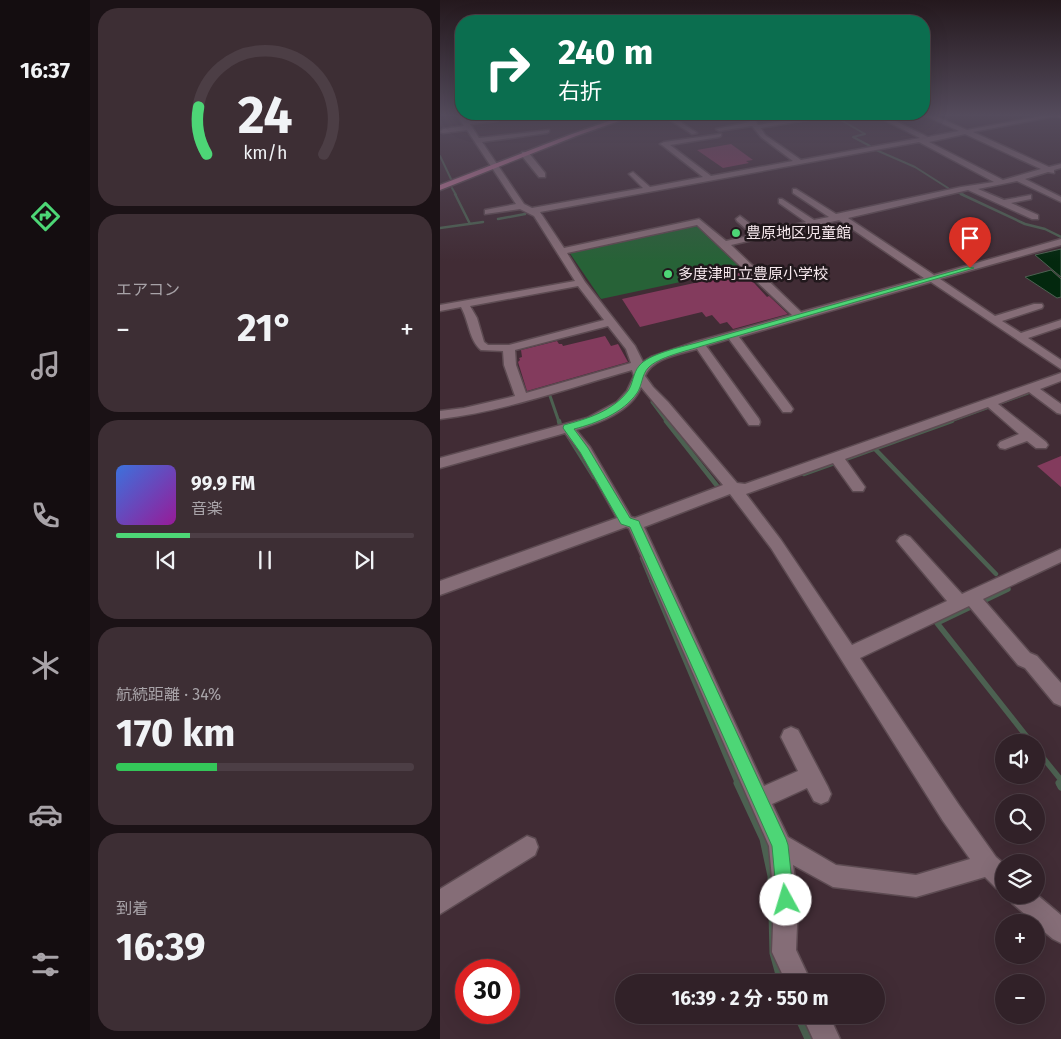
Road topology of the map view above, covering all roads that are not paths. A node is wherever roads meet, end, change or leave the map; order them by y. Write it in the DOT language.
graph roads {
  1 [pos="491,163"];
  2 [pos="500,163"];
  3 [pos="533,163"];
  4 [pos="690,163"];
  5 [pos="791,163"];
  6 [pos="968,163"];
  7 [pos="1036,163"];
  8 [pos="493,166"];
  9 [pos="1061,166"];
  10 [pos="1048,169"];
  11 [pos="542,174"];
  12 [pos="633,174"];
  13 [pos="1061,175"];
  14 [pos="1017,178"];
  15 [pos="710,179"];
  16 [pos="1002,183"];
  17 [pos="440,188"];
  18 [pos="969,188"];
  19 [pos="649,190"];
  20 [pos="796,191"];
  21 [pos="1028,197"];
  22 [pos="1061,200"];
  23 [pos="782,201"];
  24 [pos="1002,203"];
  25 [pos="526,208"];
  26 [pos="488,212"];
  27 [pos="837,217"];
  28 [pos="1035,218"];
  29 [pos="740,220"];
  30 [pos="812,223"];
  31 [pos="759,235"];
  32 [pos="1061,242"];
  33 [pos="724,244"];
  34 [pos="562,251"];
  35 [pos="934,279"];
  36 [pos="581,283"];
  37 [pos="464,304"];
  38 [pos="1038,306"];
  39 [pos="440,308"];
  40 [pos="800,317"];
  41 [pos="994,320"];
  42 [pos="610,322"];
  43 [pos="1061,322"];
  44 [pos="732,335"];
  45 [pos="1020,337"];
  46 [pos="699,344"];
  47 [pos="509,348"];
  48 [pos="1061,349"];
  49 [pos="1046,354"];
  50 [pos="1061,365"];
  51 [pos="638,370"];
  52 [pos="1061,377"];
  53 [pos="1032,388"];
  54 [pos="522,398"];
  55 [pos="992,405"];
  56 [pos="788,408"];
  57 [pos="1061,410"];
  58 [pos="440,415"];
  59 [pos="754,422"];
  60 [pos="568,428"];
  61 [pos="1030,435"];
  62 [pos="1005,445"];
  63 [pos="1041,445"];
  64 [pos="838,460"];
  65 [pos="440,462"];
  66 [pos="858,487"];
  67 [pos="733,488"];
  68 [pos="630,522"];
  69 [pos="905,541"];
  70 [pos="1061,555"];
  71 [pos="440,588"];
  72 [pos="971,602"];
  73 [pos="849,655"];
  74 [pos="1061,696"];
  75 [pos="791,737"];
  76 [pos="811,775"];
  77 [pos="821,794"];
  78 [pos="759,799"];
  79 [pos="780,845"];
  80 [pos="527,847"];
  81 [pos="988,864"];
  82 [pos="995,871"];
  83 [pos="440,902"];
  84 [pos="1030,904"];
  85 [pos="1061,931"];
  86 [pos="795,974"];
  87 [pos="820,1024"];
  88 [pos="827,1039"];
  1 -- 8 [label="street"];
  2 -- 8 [label="main road"];
  3 -- 11 [label="street"];
  4 -- 15 [label="street"];
  5 -- 15 [label="street"];
  6 -- 16 [label="street"];
  7 -- 10 [label="street"];
  8 -- 17 [label="main road"];
  8 -- 25 [label="street"];
  9 -- 10 [label="street"];
  10 -- 13 [label="street"];
  10 -- 14 [label="street"];
  12 -- 19 [label="street"];
  14 -- 16 [label="street"];
  14 -- 22 [label="street"];
  15 -- 19 [label="street"];
  16 -- 18 [label="street"];
  18 -- 24 [label="street"];
  18 -- 27 [label="street"];
  19 -- 25 [label="street"];
  20 -- 27 [label="street"];
  21 -- 24 [label="street"];
  23 -- 30 [label="street"];
  24 -- 28 [label="street"];
  25 -- 26 [label="street"];
  25 -- 34 [label="street"];
  27 -- 30 [label="street"];
  27 -- 35 [label="street"];
  29 -- 31 [label="street"];
  30 -- 31 [label="street"];
  31 -- 33 [label="street"];
  32 -- 35 [label="street"];
  33 -- 34 [label="street"];
  33 -- 40 [label="street"];
  34 -- 36 [label="street"];
  35 -- 40 [label="street"];
  35 -- 41 [label="street"];
  36 -- 37 [label="street"];
  36 -- 42 [label="street"];
  37 -- 39 [label="street"];
  37 -- 47 [label="street"];
  38 -- 41 [label="street"];
  40 -- 44 [label="street"];
  41 -- 45 [label="street"];
  42 -- 47 [label="street"];
  42 -- 51 [label="street"];
  43 -- 45 [label="street"];
  44 -- 46 [label="street"];
  44 -- 56 [label="street"];
  45 -- 49 [label="street"];
  46 -- 51 [label="street"];
  46 -- 59 [label="street"];
  47 -- 54 [label="street"];
  48 -- 49 [label="street"];
  49 -- 50 [label="street"];
  51 -- 54 [label="street"];
  51 -- 60 [label="street"];
  51 -- 67 [label="street"];
  52 -- 53 [label="street"];
  53 -- 55 [label="street"];
  53 -- 57 [label="street"];
  54 -- 58 [label="street"];
  55 -- 61 [label="street"];
  55 -- 64 [label="street"];
  60 -- 65 [label="street"];
  60 -- 68 [label="street"];
  61 -- 62 [label="street"];
  61 -- 63 [label="street"];
  64 -- 66 [label="street"];
  64 -- 67 [label="street"];
  67 -- 68 [label="street"];
  67 -- 73 [label="street"];
  68 -- 71 [label="street"];
  68 -- 78 [label="street"];
  69 -- 72 [label="street"];
  70 -- 72 [label="street"];
  72 -- 73 [label="street"];
  72 -- 74 [label="street"];
  73 -- 81 [label="street"];
  75 -- 76 [label="street"];
  76 -- 77 [label="street"];
  76 -- 78 [label="street"];
  78 -- 79 [label="street"];
  79 -- 81 [label="street"];
  79 -- 86 [label="street"];
  80 -- 83 [label="street"];
  81 -- 82 [label="street"];
  84 -- 85 [label="street"];
  87 -- 88 [label="street"];
}
